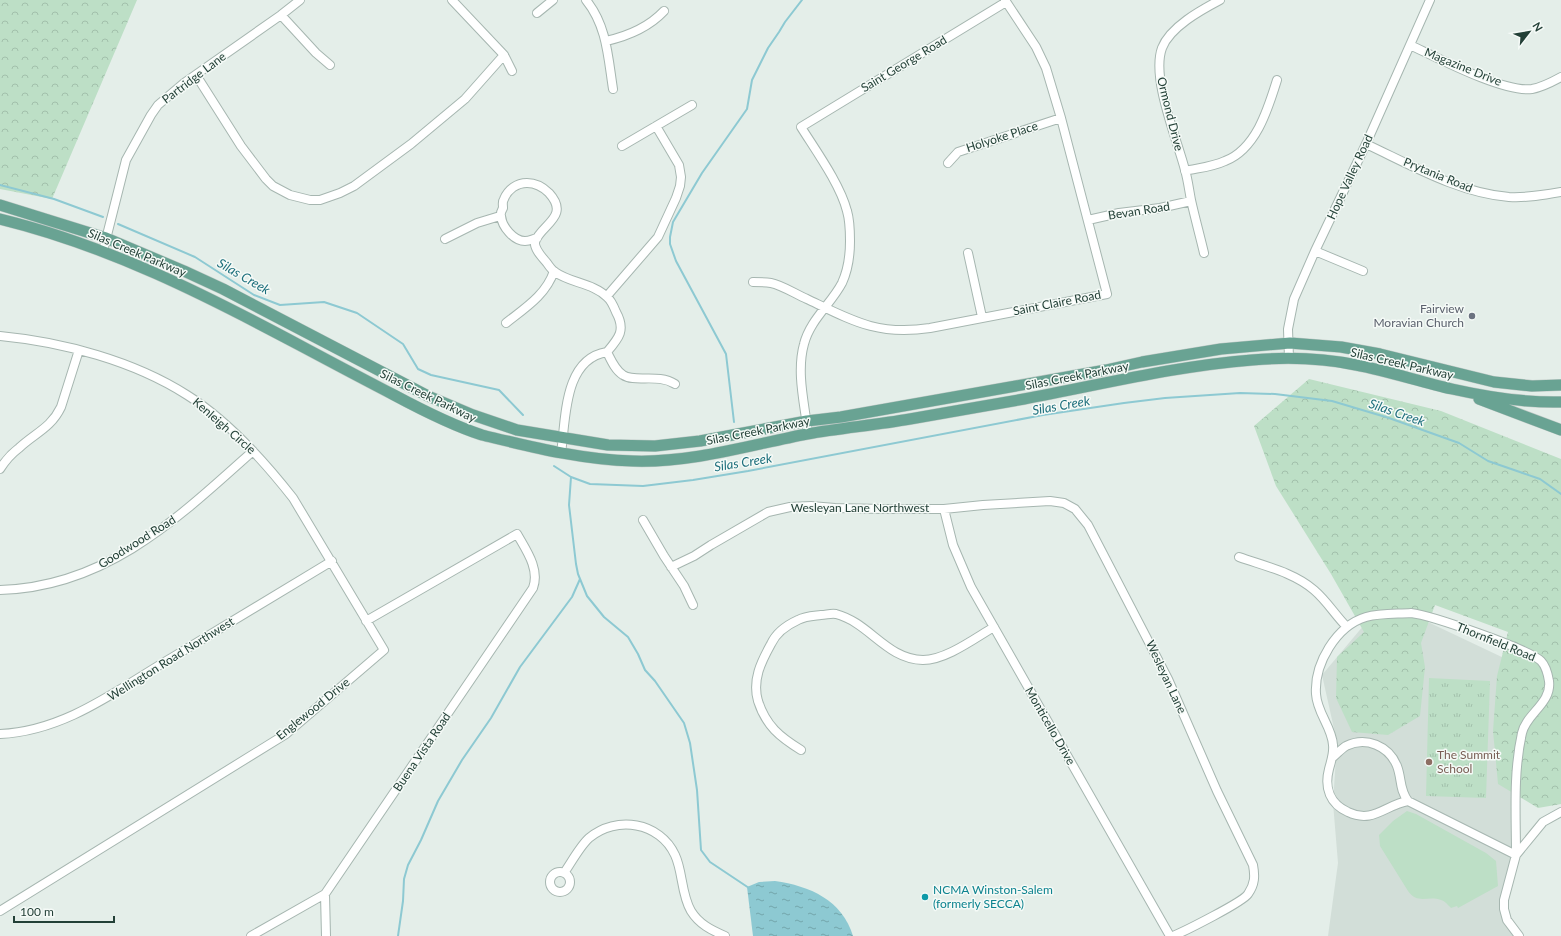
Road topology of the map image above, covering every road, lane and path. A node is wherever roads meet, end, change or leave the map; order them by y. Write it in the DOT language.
graph roads {
  1 [pos="300,0"];
  2 [pos="452,0"];
  3 [pos="553,0"];
  4 [pos="586,0"];
  5 [pos="1220,0"];
  6 [pos="1430,0"];
  7 [pos="1005,1"];
  8 [pos="664,12"];
  9 [pos="537,13"];
  10 [pos="282,15"];
  11 [pos="606,41"];
  12 [pos="1410,45"];
  13 [pos="504,56"];
  14 [pos="330,65"];
  15 [pos="512,71"];
  16 [pos="196,75"];
  17 [pos="1561,76"];
  18 [pos="1277,80"];
  19 [pos="613,89"];
  20 [pos="692,105"];
  21 [pos="1061,118"];
  22 [pos="656,126"];
  23 [pos="1366,144"];
  24 [pos="622,146"];
  25 [pos="948,163"];
  26 [pos="1185,171"];
  27 [pos="1561,192"];
  28 [pos="1191,201"];
  29 [pos="0,205"];
  30 [pos="500,216"];
  31 [pos="0,218"];
  32 [pos="1088,220"];
  33 [pos="106,238"];
  34 [pos="537,238"];
  35 [pos="445,239"];
  36 [pos="1315,250"];
  37 [pos="104,251"];
  38 [pos="1204,253"];
  39 [pos="968,254"];
  40 [pos="554,271"];
  41 [pos="1363,271"];
  42 [pos="753,282"];
  43 [pos="607,296"];
  44 [pos="824,307"];
  45 [pos="982,318"];
  46 [pos="506,323"];
  47 [pos="0,336"];
  48 [pos="1290,343"];
  49 [pos="79,350"];
  50 [pos="607,352"];
  51 [pos="1289,358"];
  52 [pos="676,384"];
  53 [pos="1561,384"];
  54 [pos="1450,389"];
  55 [pos="1561,402"];
  56 [pos="807,421"];
  57 [pos="1561,430"];
  58 [pos="808,434"];
  59 [pos="564,438"];
  60 [pos="253,451"];
  61 [pos="561,453"];
  62 [pos="0,469"];
  63 [pos="944,509"];
  64 [pos="643,520"];
  65 [pos="1239,557"];
  66 [pos="332,561"];
  67 [pos="671,567"];
  68 [pos="0,590"];
  69 [pos="692,605"];
  70 [pos="366,621"];
  71 [pos="994,627"];
  72 [pos="1347,627"];
  73 [pos="0,734"];
  74 [pos="801,750"];
  75 [pos="1332,758"];
  76 [pos="1408,801"];
  77 [pos="1561,812"];
  78 [pos="1516,855"];
  79 [pos="564,873"];
  80 [pos="325,894"];
  81 [pos="0,911"];
  82 [pos="251,936"];
  83 [pos="326,936"];
  84 [pos="725,936"];
  85 [pos="1172,936"];
  86 [pos="1519,936"];
  1 -- 10 [label="street, Partridge Lane"];
  2 -- 13 [label="street"];
  3 -- 9 [label="street"];
  4 -- 11 [label="street"];
  5 -- 26 [label="street, Ormond Drive"];
  6 -- 12 [label="street, Hope Valley Road"];
  7 -- 21 [label="street, Saint Claire Road"];
  7 -- 44 [label="street, Saint George Road"];
  8 -- 11 [label="street"];
  10 -- 14 [label="street"];
  10 -- 16 [label="street, Partridge Lane"];
  11 -- 19 [label="street"];
  12 -- 17 [label="street, Magazine Drive"];
  12 -- 23 [label="street, Hope Valley Road"];
  13 -- 15 [label="street"];
  13 -- 16 [label="street"];
  16 -- 33 [label="street, Partridge Lane"];
  18 -- 26 [label="street"];
  20 -- 22 [label="street"];
  21 -- 25 [label="street, Holyoke Place"];
  21 -- 32 [label="street, Saint Claire Road"];
  22 -- 24 [label="street"];
  22 -- 43 [label="street"];
  23 -- 27 [label="street, Prytania Road"];
  23 -- 36 [label="street, Hope Valley Road"];
  26 -- 28 [label="street, Ormond Drive"];
  28 -- 32 [label="street, Bevan Road"];
  28 -- 38 [label="street, Ormond Drive"];
  29 -- 33 [label="main road, Silas Creek Parkway"];
  30 -- 34 [label="street"];
  30 -- 34 [label="street"];
  30 -- 35 [label="street"];
  31 -- 37 [label="main road, Silas Creek Parkway"];
  32 -- 45 [label="street, Saint Claire Road"];
  33 -- 37 [label="street, Partridge Lane"];
  33 -- 59 [label="main road, Silas Creek Parkway"];
  34 -- 40 [label="street"];
  36 -- 41 [label="street"];
  36 -- 48 [label="street, Hope Valley Road"];
  37 -- 61 [label="main road, Silas Creek Parkway"];
  39 -- 45 [label="street"];
  40 -- 43 [label="street"];
  40 -- 46 [label="street"];
  42 -- 44 [label="street, Saint Claire Road"];
  43 -- 50 [label="street"];
  44 -- 45 [label="street, Saint Claire Road"];
  44 -- 56 [label="street"];
  47 -- 49 [label="street, Kenleigh Circle"];
  48 -- 51 [label="street, Hope Valley Road"];
  48 -- 53 [label="main road, Silas Creek Parkway"];
  48 -- 56 [label="main road, Silas Creek Parkway"];
  49 -- 60 [label="street, Kenleigh Circle"];
  49 -- 62 [label="street"];
  50 -- 52 [label="street"];
  50 -- 59 [label="street"];
  51 -- 54 [label="main road, Silas Creek Parkway"];
  51 -- 58 [label="main road, Silas Creek Parkway"];
  54 -- 55 [label="main road, Silas Creek Parkway"];
  54 -- 57 [label="main road"];
  56 -- 58 [label="street"];
  56 -- 59 [label="main road, Silas Creek Parkway"];
  58 -- 61 [label="main road, Silas Creek Parkway"];
  59 -- 61 [label="street"];
  60 -- 66 [label="street, Kenleigh Circle"];
  60 -- 68 [label="street, Goodwood Road"];
  63 -- 67 [label="street, Wesleyan Lane Northwest"];
  63 -- 71 [label="street, Monticello Drive"];
  63 -- 85 [label="street, Wesleyan Lane"];
  64 -- 67 [label="street"];
  65 -- 72 [label="street"];
  66 -- 70 [label="street, Kenleigh Circle"];
  66 -- 73 [label="street, Wellington Road Northwest"];
  67 -- 69 [label="street"];
  70 -- 80 [label="street, Buena Vista Road"];
  70 -- 81 [label="street, Englewood Drive"];
  71 -- 74 [label="street"];
  71 -- 85 [label="street, Monticello Drive"];
  72 -- 75 [label="street, Thornfield Road"];
  72 -- 78 [label="street, Thornfield Road"];
  75 -- 76 [label="street"];
  75 -- 76 [label="street, Thornfield Road"];
  76 -- 78 [label="street"];
  77 -- 78 [label="street"];
  78 -- 86 [label="street"];
  79 -- 84 [label="street"];
  80 -- 82 [label="street, Buena Vista Road"];
  80 -- 83 [label="street"];
}
